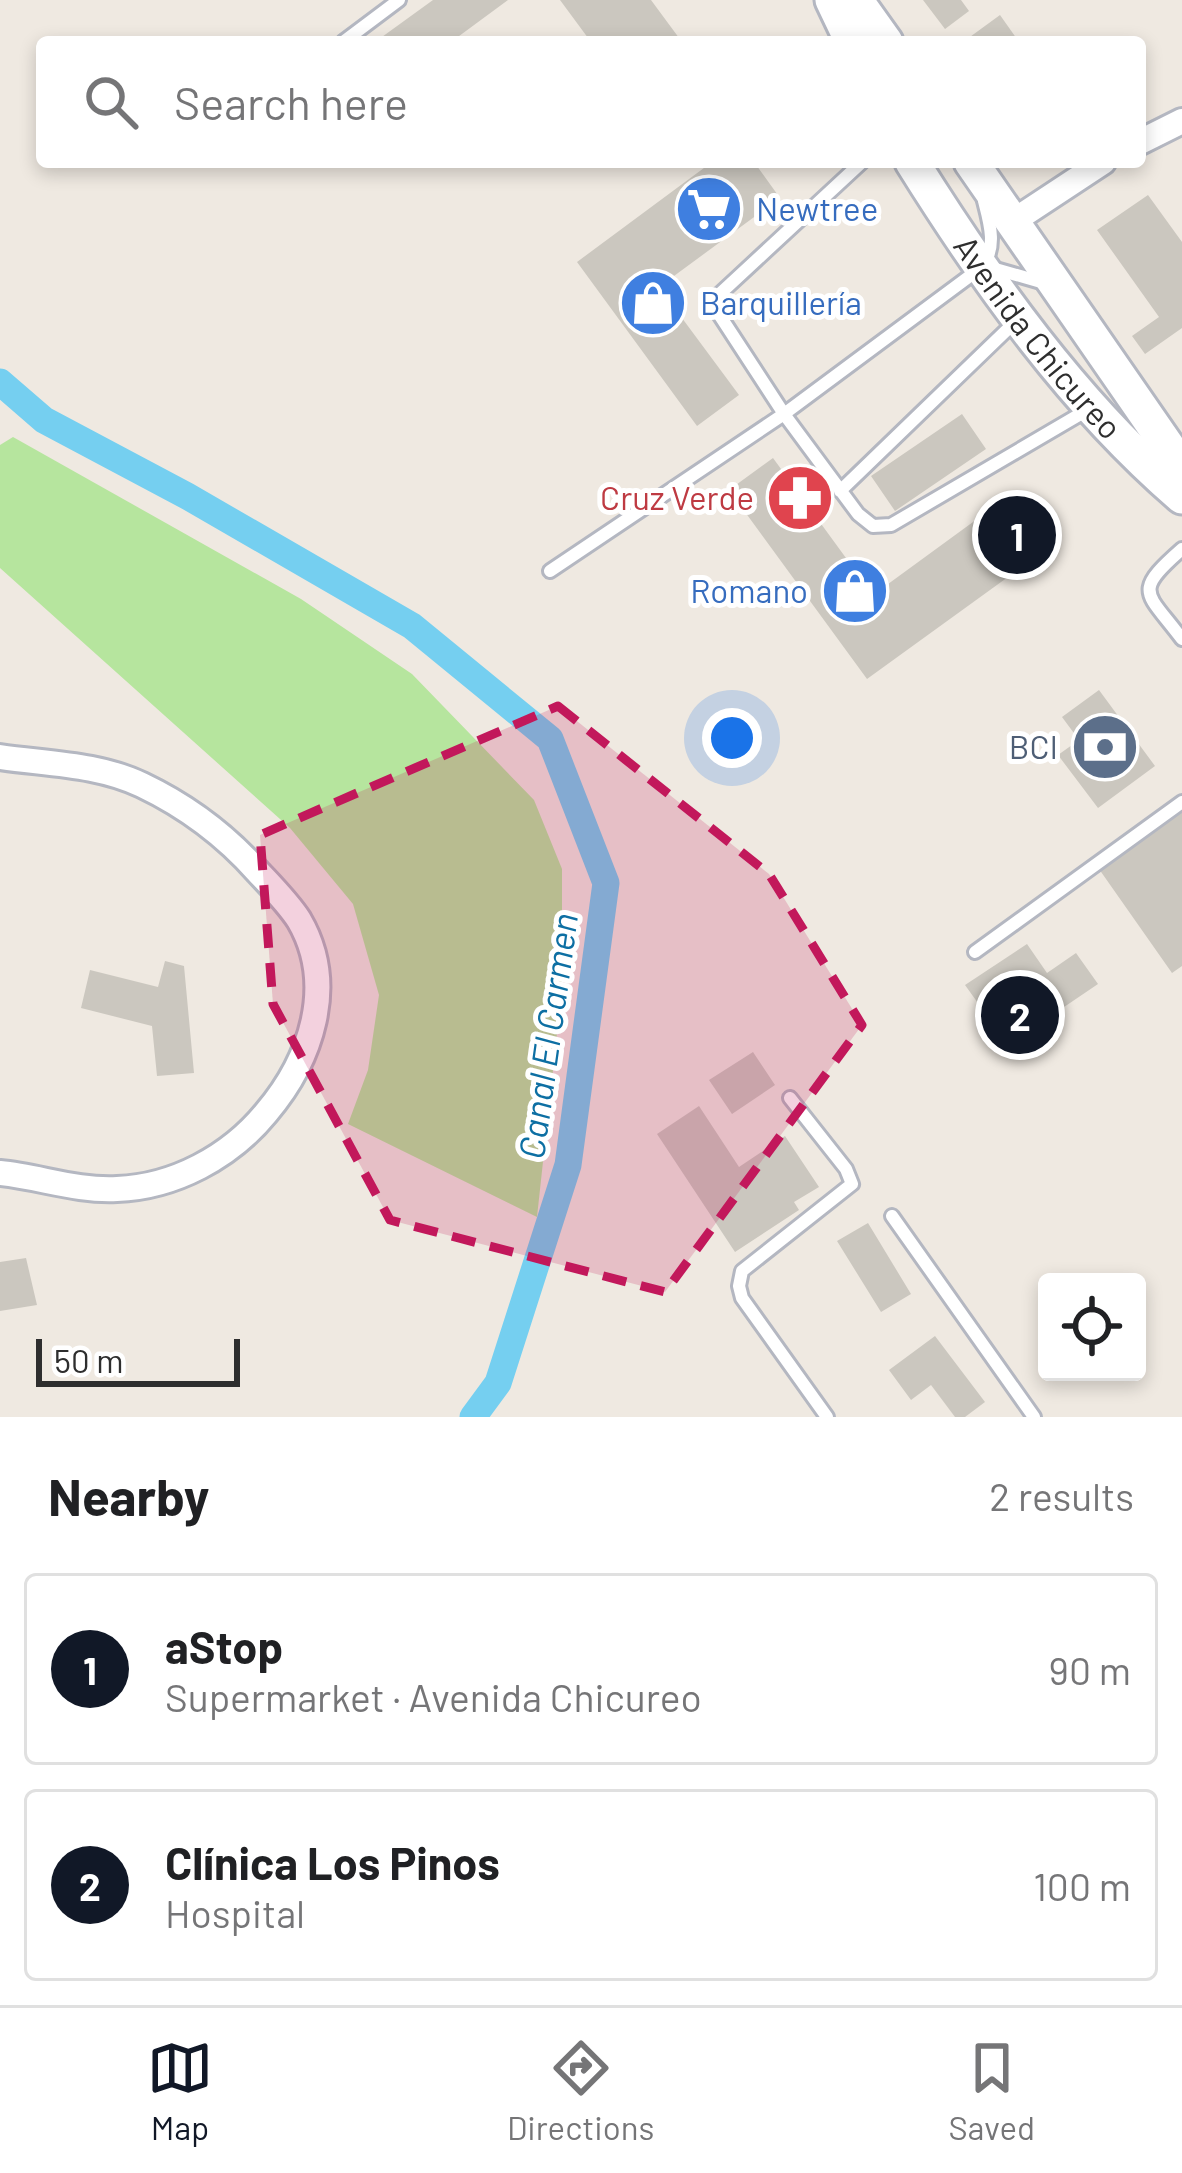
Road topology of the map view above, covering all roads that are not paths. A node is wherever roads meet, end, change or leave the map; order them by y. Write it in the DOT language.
graph roads {
  1 [pos="399,0"];
  2 [pos="832,0"];
  3 [pos="856,0"];
  4 [pos="351,36"];
  5 [pos="848,36"];
  6 [pos="882,36"];
  7 [pos="1182,121"];
  8 [pos="1146,139"];
  9 [pos="856,168"];
  10 [pos="916,168"];
  11 [pos="975,168"];
  12 [pos="975,168"];
  13 [pos="1094,168"];
  14 [pos="1012,222"];
  15 [pos="982,267"];
  16 [pos="1058,291"];
  17 [pos="1020,317"];
  18 [pos="1092,407"];
  19 [pos="784,414"];
  20 [pos="1182,467"];
  21 [pos="840,491"];
  22 [pos="1182,497"];
  23 [pos="1182,549"];
  24 [pos="550,571"];
  25 [pos="1182,639"];
  26 [pos="0,757"];
  27 [pos="1182,802"];
  28 [pos="975,952"];
  29 [pos="790,1098"];
  30 [pos="0,1173"];
  31 [pos="892,1216"];
  32 [pos="827,1417"];
  33 [pos="1034,1417"];
  1 -- 4 [label="lane"];
  2 -- 5 [label="main road"];
  3 -- 6 [label="main road"];
  7 -- 8 [label="street"];
  9 -- 19 [label="lane"];
  10 -- 15 [label="main road, Avenida Chicureo"];
  11 -- 15 [label="lane"];
  12 -- 14 [label="main road, Avenida Chicureo"];
  13 -- 14 [label="street"];
  14 -- 16 [label="main road, Avenida Chicureo"];
  15 -- 16 [label="lane"];
  15 -- 17 [label="main road, Avenida Chicureo"];
  15 -- 19 [label="lane"];
  16 -- 20 [label="main road, Avenida Chicureo"];
  17 -- 18 [label="main road, Avenida Chicureo"];
  17 -- 21 [label="lane"];
  18 -- 21 [label="lane"];
  18 -- 22 [label="main road, Avenida Chicureo"];
  19 -- 21 [label="lane"];
  19 -- 24 [label="lane"];
  23 -- 25 [label="lane"];
  26 -- 30 [label="street"];
  27 -- 28 [label="lane"];
  29 -- 32 [label="lane"];
  31 -- 33 [label="lane"];
}
